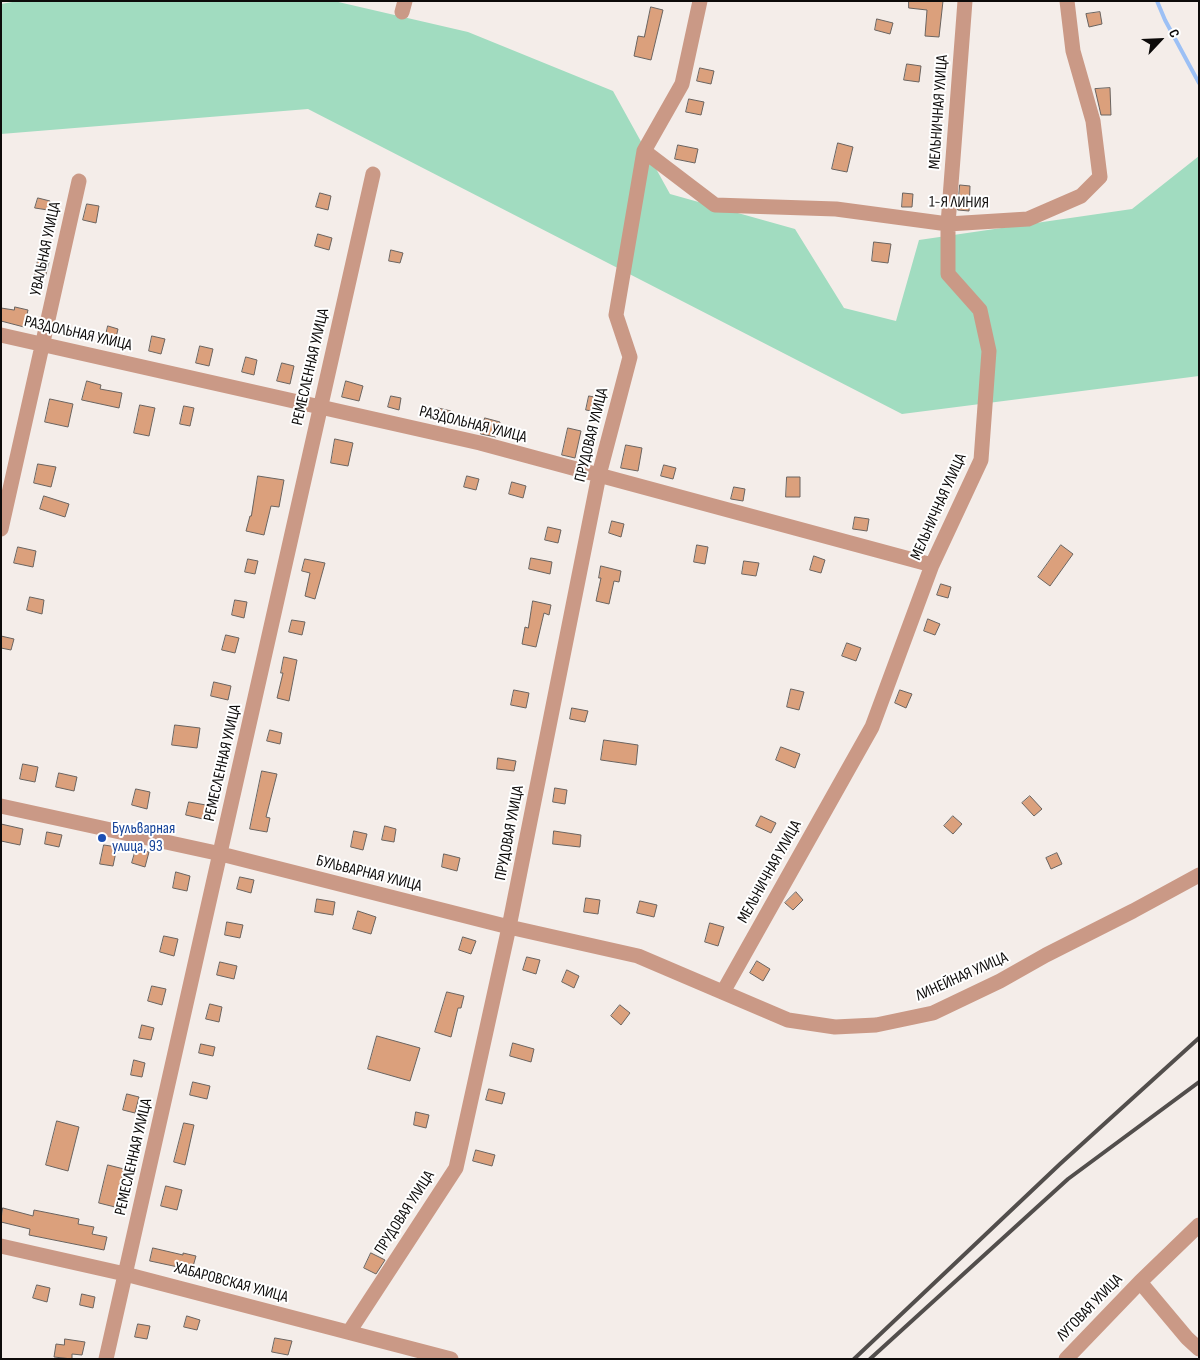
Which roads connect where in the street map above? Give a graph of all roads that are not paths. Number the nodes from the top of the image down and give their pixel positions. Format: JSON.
{"nodes":[{"id":1,"x":700,"y":1,"type":"edge"},
{"id":2,"x":965,"y":1,"type":"edge"},
{"id":3,"x":1068,"y":1,"type":"edge"},
{"id":4,"x":644,"y":151,"type":"junction"},
{"id":5,"x":373,"y":174,"type":"dead end"},
{"id":6,"x":79,"y":181,"type":"dead end"},
{"id":7,"x":948,"y":224,"type":"junction"},
{"id":8,"x":1,"y":335,"type":"edge"},
{"id":9,"x":43,"y":344,"type":"junction"},
{"id":10,"x":320,"y":407,"type":"junction"},
{"id":11,"x":599,"y":475,"type":"junction"},
{"id":12,"x":1,"y":528,"type":"edge"},
{"id":13,"x":932,"y":565,"type":"junction"},
{"id":14,"x":1,"y":806,"type":"edge"},
{"id":15,"x":221,"y":854,"type":"junction"},
{"id":16,"x":1199,"y":875,"type":"edge"},
{"id":17,"x":509,"y":927,"type":"junction"},
{"id":18,"x":723,"y":992,"type":"junction"},
{"id":19,"x":1199,"y":1225,"type":"edge"},
{"id":20,"x":1,"y":1246,"type":"edge"},
{"id":21,"x":125,"y":1274,"type":"junction"},
{"id":22,"x":1140,"y":1282,"type":"junction"},
{"id":23,"x":349,"y":1332,"type":"junction"},
{"id":24,"x":1199,"y":1349,"type":"edge"},
{"id":25,"x":106,"y":1359,"type":"edge"},
{"id":26,"x":452,"y":1359,"type":"edge"},
{"id":27,"x":1066,"y":1359,"type":"edge"}],
"edges":[{"from":1,"to":4,"type":"street"},
{"from":2,"to":7,"type":"street","name":"МЕЛЬНИЧНАЯ УЛИЦА"},
{"from":3,"to":7,"type":"street","name":"1-Я ЛИНИЯ"},
{"from":4,"to":7,"type":"street","name":"1-Я ЛИНИЯ"},
{"from":4,"to":11,"type":"street","name":"ПРУДОВАЯ УЛИЦА"},
{"from":5,"to":10,"type":"street","name":"РЕМЕСЛЕННАЯ УЛИЦА"},
{"from":6,"to":9,"type":"street","name":"УВАЛЬНАЯ УЛИЦА"},
{"from":7,"to":13,"type":"street","name":"МЕЛЬНИЧНАЯ УЛИЦА"},
{"from":8,"to":9,"type":"street","name":"РАЗДОЛЬНАЯ УЛИЦА"},
{"from":9,"to":10,"type":"street","name":"РАЗДОЛЬНАЯ УЛИЦА"},
{"from":9,"to":12,"type":"street","name":"УВАЛЬНАЯ УЛИЦА"},
{"from":10,"to":11,"type":"street","name":"РАЗДОЛЬНАЯ УЛИЦА"},
{"from":10,"to":15,"type":"street","name":"РЕМЕСЛЕННАЯ УЛИЦА"},
{"from":11,"to":13,"type":"street","name":"РАЗДОЛЬНАЯ УЛИЦА"},
{"from":11,"to":17,"type":"street","name":"ПРУДОВАЯ УЛИЦА"},
{"from":13,"to":18,"type":"street","name":"МЕЛЬНИЧНАЯ УЛИЦА"},
{"from":14,"to":15,"type":"street","name":"БУЛЬВАРНАЯ УЛИЦА"},
{"from":15,"to":17,"type":"street","name":"БУЛЬВАРНАЯ УЛИЦА"},
{"from":15,"to":21,"type":"street","name":"РЕМЕСЛЕННАЯ УЛИЦА"},
{"from":16,"to":18,"type":"street","name":"ЛИНЕЙНАЯ УЛИЦА"},
{"from":17,"to":18,"type":"street","name":"БУЛЬВАРНАЯ УЛИЦА"},
{"from":17,"to":23,"type":"street","name":"ПРУДОВАЯ УЛИЦА"},
{"from":19,"to":22,"type":"street"},
{"from":20,"to":21,"type":"street","name":"ХАБАРОВСКАЯ УЛИЦА"},
{"from":21,"to":23,"type":"street","name":"ХАБАРОВСКАЯ УЛИЦА"},
{"from":21,"to":25,"type":"street","name":"РЕМЕСЛЕННАЯ УЛИЦА"},
{"from":22,"to":24,"type":"street"},
{"from":22,"to":27,"type":"street","name":"ЛУГОВАЯ УЛИЦА"},
{"from":23,"to":26,"type":"street","name":"ХАБАРОВСКАЯ УЛИЦА"}]}
